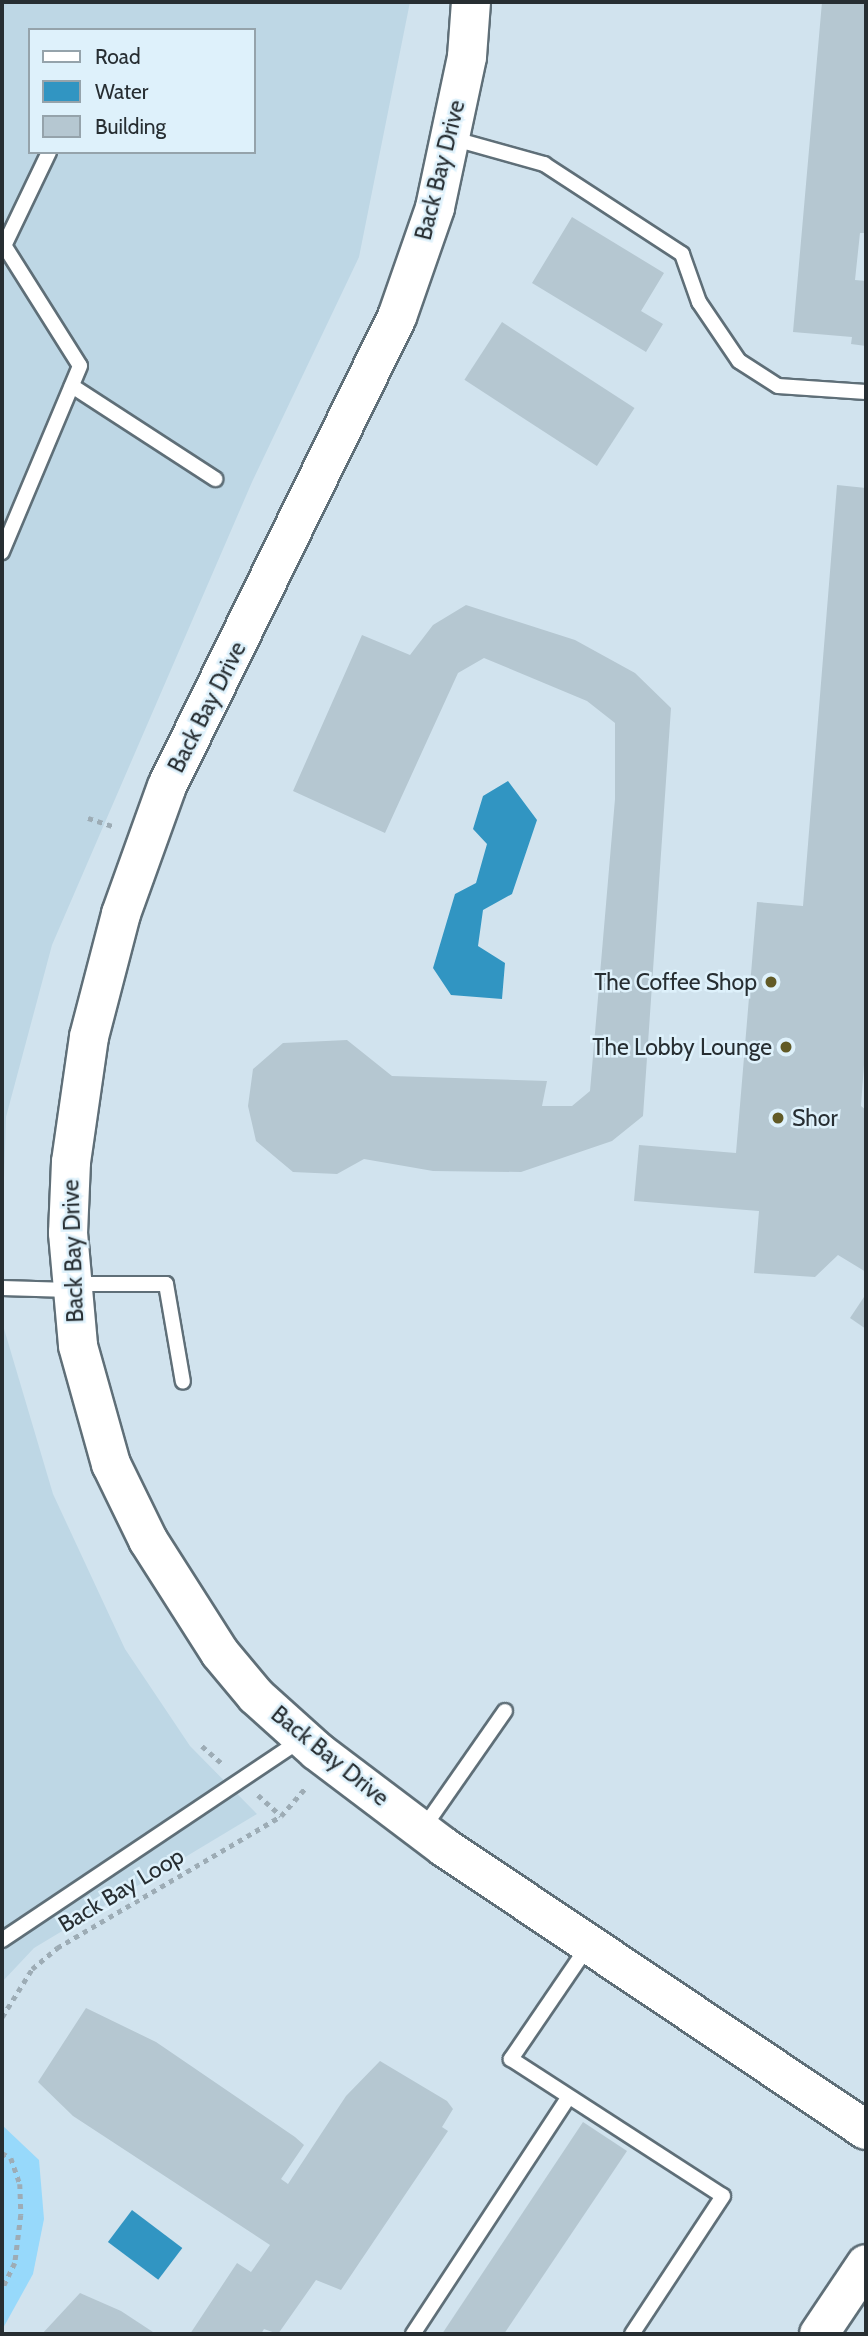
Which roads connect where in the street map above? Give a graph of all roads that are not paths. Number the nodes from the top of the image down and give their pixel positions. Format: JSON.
{"nodes":[{"id":1,"x":471,"y":2,"type":"edge"},
{"id":2,"x":450,"y":137,"type":"junction"},
{"id":3,"x":48,"y":154,"type":"edge"},
{"id":4,"x":3,"y":244,"type":"edge"},
{"id":5,"x":72,"y":386,"type":"junction"},
{"id":6,"x":866,"y":392,"type":"edge"},
{"id":7,"x":215,"y":479,"type":"dead end"},
{"id":8,"x":2,"y":552,"type":"edge"},
{"id":9,"x":71,"y":1287,"type":"junction"},
{"id":10,"x":2,"y":1288,"type":"edge"},
{"id":11,"x":183,"y":1382,"type":"dead end"},
{"id":12,"x":505,"y":1711,"type":"dead end"},
{"id":13,"x":303,"y":1738,"type":"junction"},
{"id":14,"x":422,"y":1830,"type":"junction"},
{"id":15,"x":2,"y":1940,"type":"edge"},
{"id":16,"x":589,"y":1945,"type":"junction"},
{"id":17,"x":568,"y":2098,"type":"junction"},
{"id":18,"x":866,"y":2130,"type":"edge"},
{"id":19,"x":866,"y":2264,"type":"edge"},
{"id":20,"x":413,"y":2334,"type":"edge"},
{"id":21,"x":632,"y":2334,"type":"edge"},
{"id":22,"x":819,"y":2334,"type":"edge"}],
"edges":[{"from":1,"to":2,"type":"street","name":"Back Bay Drive"},
{"from":2,"to":6,"type":"lane"},
{"from":2,"to":9,"type":"street","name":"Back Bay Drive"},
{"from":3,"to":4,"type":"lane"},
{"from":4,"to":5,"type":"lane"},
{"from":5,"to":7,"type":"lane"},
{"from":5,"to":8,"type":"lane"},
{"from":9,"to":10,"type":"lane"},
{"from":9,"to":11,"type":"lane"},
{"from":9,"to":13,"type":"street","name":"Back Bay Drive"},
{"from":12,"to":14,"type":"lane"},
{"from":13,"to":14,"type":"street","name":"Back Bay Drive"},
{"from":13,"to":15,"type":"lane"},
{"from":14,"to":16,"type":"street","name":"Back Bay Drive"},
{"from":16,"to":17,"type":"lane"},
{"from":16,"to":18,"type":"street","name":"Back Bay Drive"},
{"from":17,"to":20,"type":"lane"},
{"from":17,"to":21,"type":"lane"},
{"from":19,"to":22,"type":"street"}]}
